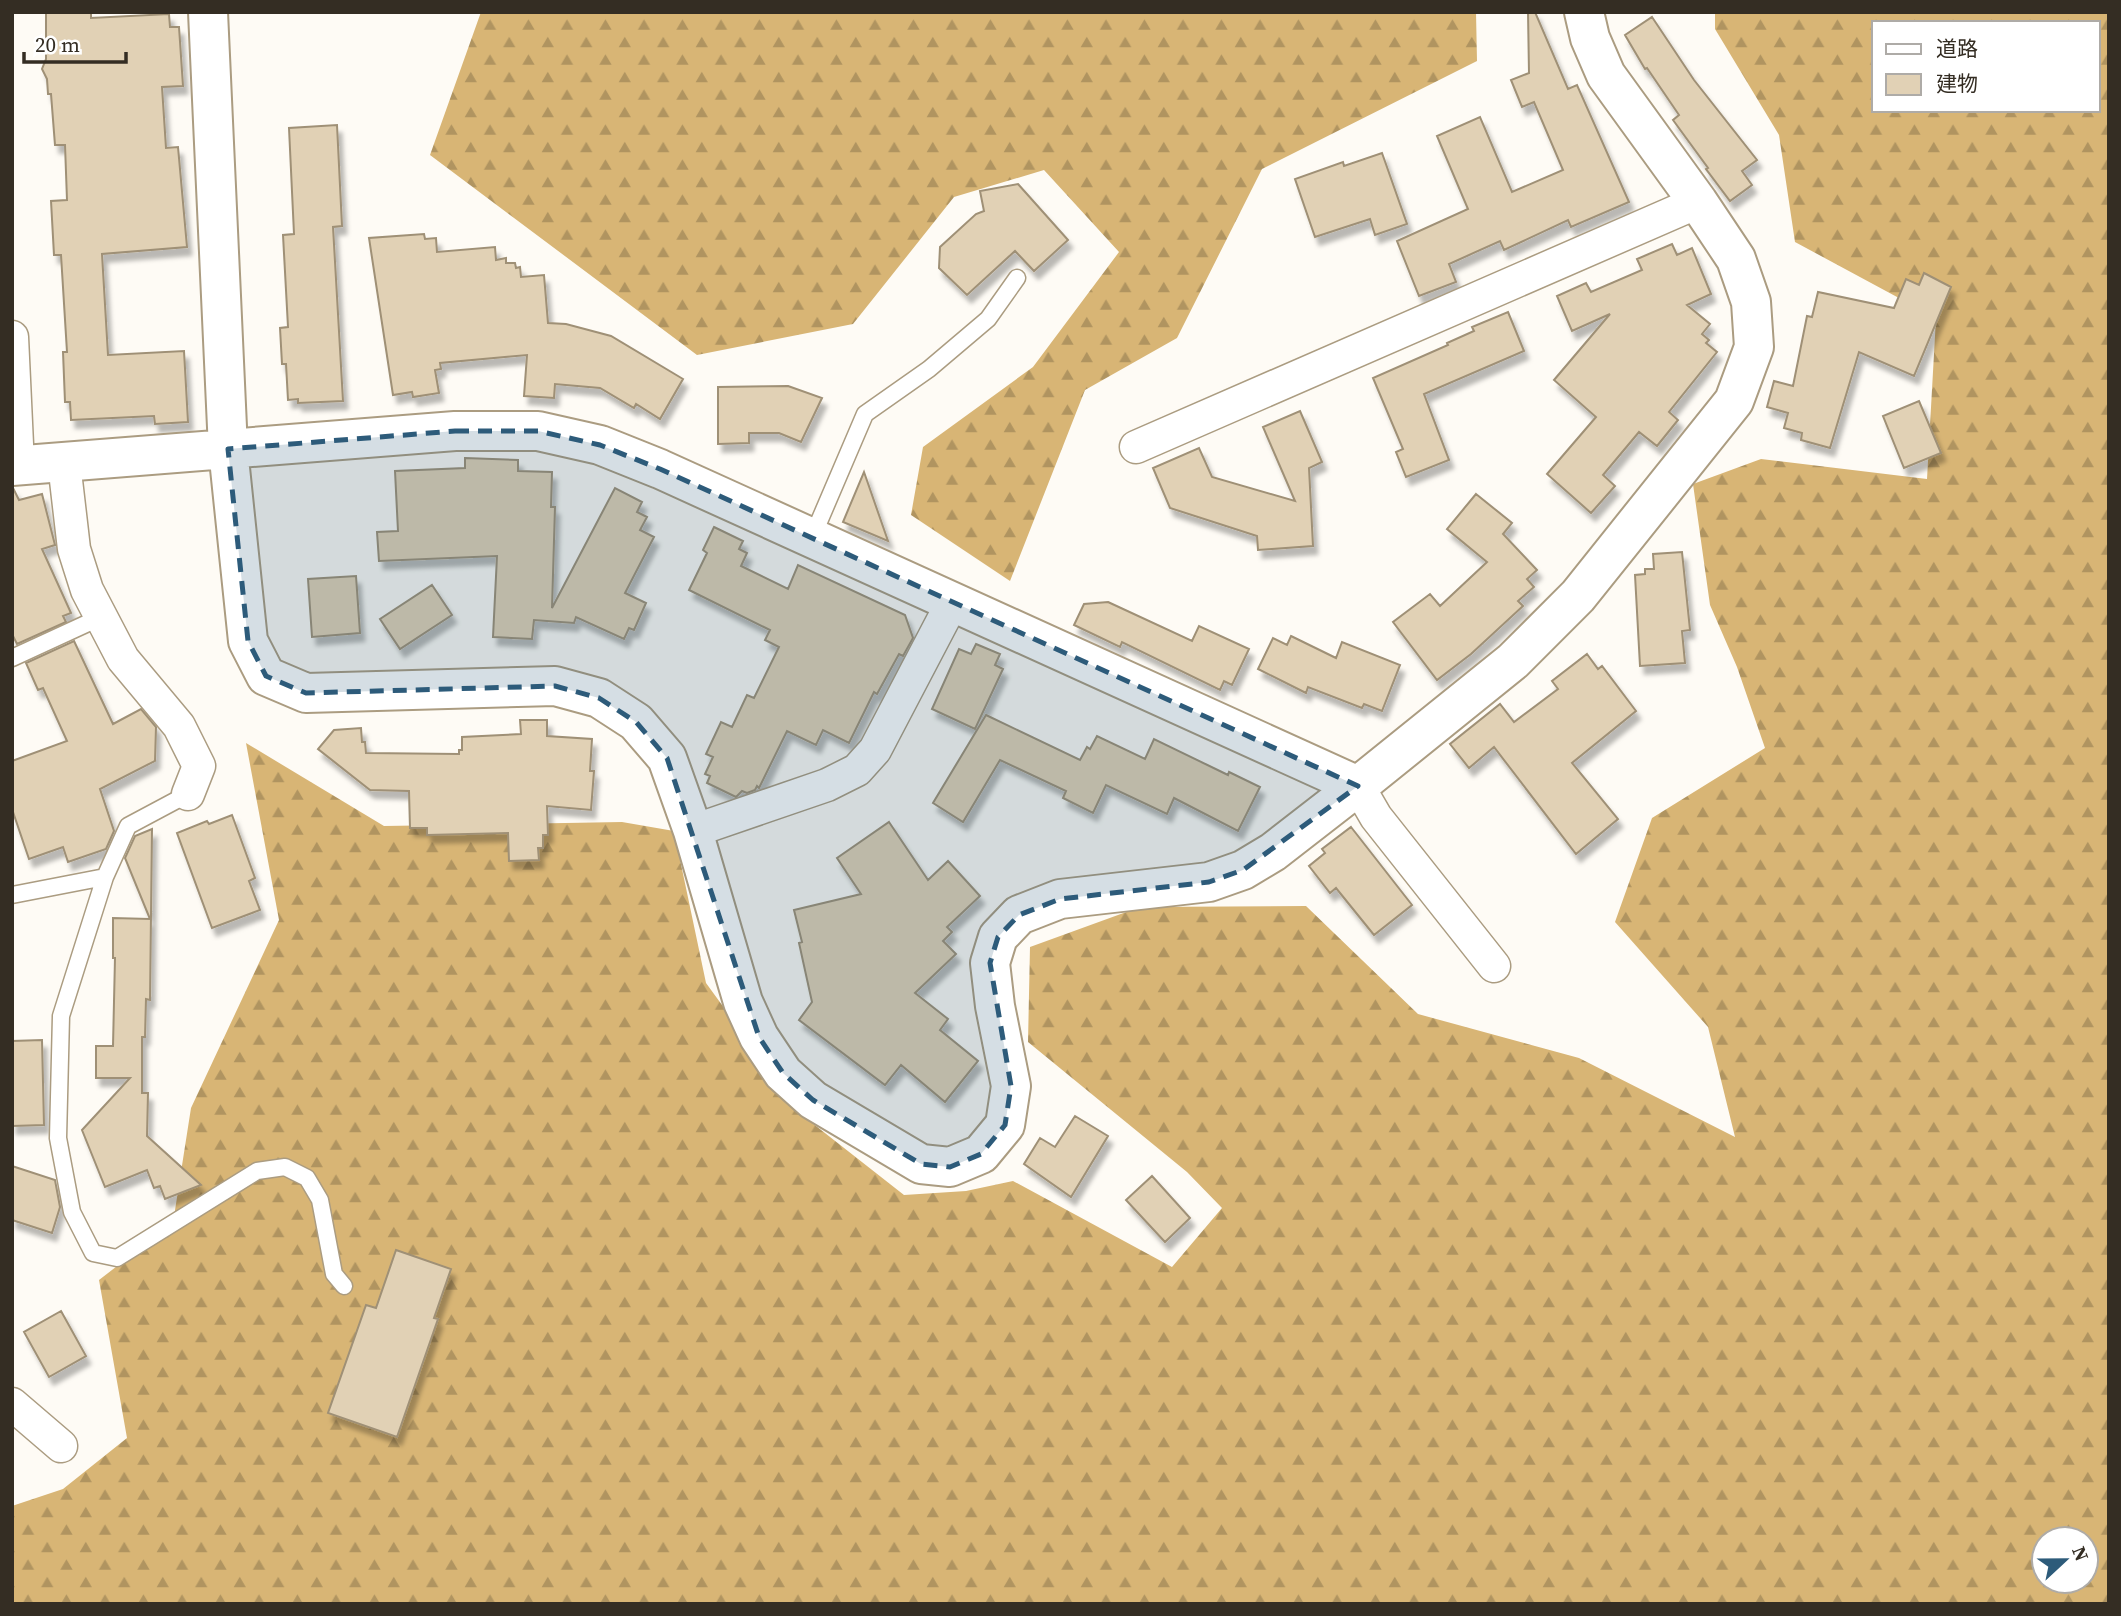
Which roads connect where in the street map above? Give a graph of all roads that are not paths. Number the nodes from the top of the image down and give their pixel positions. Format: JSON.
{"nodes":[{"id":1,"x":208,"y":12,"type":"edge"},
{"id":2,"x":1584,"y":12,"type":"edge"},
{"id":3,"x":1698,"y":202,"type":"junction"},
{"id":4,"x":1017,"y":278,"type":"dead end"},
{"id":5,"x":12,"y":337,"type":"edge"},
{"id":6,"x":1136,"y":447,"type":"dead end"},
{"id":7,"x":228,"y":449,"type":"junction"},
{"id":8,"x":64,"y":463,"type":"junction"},
{"id":9,"x":15,"y":466,"type":"edge"},
{"id":10,"x":812,"y":539,"type":"junction"},
{"id":11,"x":952,"y":603,"type":"junction"},
{"id":12,"x":101,"y":617,"type":"junction"},
{"id":13,"x":12,"y":658,"type":"edge"},
{"id":14,"x":1358,"y":786,"type":"junction"},
{"id":15,"x":188,"y":794,"type":"joint"},
{"id":16,"x":694,"y":831,"type":"junction"},
{"id":17,"x":105,"y":877,"type":"junction"},
{"id":18,"x":12,"y":895,"type":"edge"},
{"id":19,"x":1494,"y":966,"type":"dead end"},
{"id":20,"x":344,"y":1286,"type":"dead end"},
{"id":21,"x":12,"y":1404,"type":"edge"},
{"id":22,"x":61,"y":1446,"type":"dead end"}],
"edges":[{"from":1,"to":7,"type":"street"},
{"from":2,"to":3,"type":"street"},
{"from":3,"to":6,"type":"street"},
{"from":3,"to":14,"type":"street"},
{"from":4,"to":10,"type":"lane"},
{"from":5,"to":9,"type":"street"},
{"from":7,"to":8,"type":"street"},
{"from":7,"to":10,"type":"street"},
{"from":7,"to":16,"type":"street"},
{"from":8,"to":9,"type":"street"},
{"from":8,"to":12,"type":"street"},
{"from":10,"to":11,"type":"street"},
{"from":11,"to":14,"type":"street"},
{"from":11,"to":16,"type":"street"},
{"from":12,"to":13,"type":"lane"},
{"from":12,"to":15,"type":"street"},
{"from":14,"to":16,"type":"street"},
{"from":14,"to":19,"type":"street"},
{"from":15,"to":17,"type":"lane"},
{"from":17,"to":18,"type":"lane"},
{"from":17,"to":20,"type":"lane"},
{"from":21,"to":22,"type":"street"}]}
